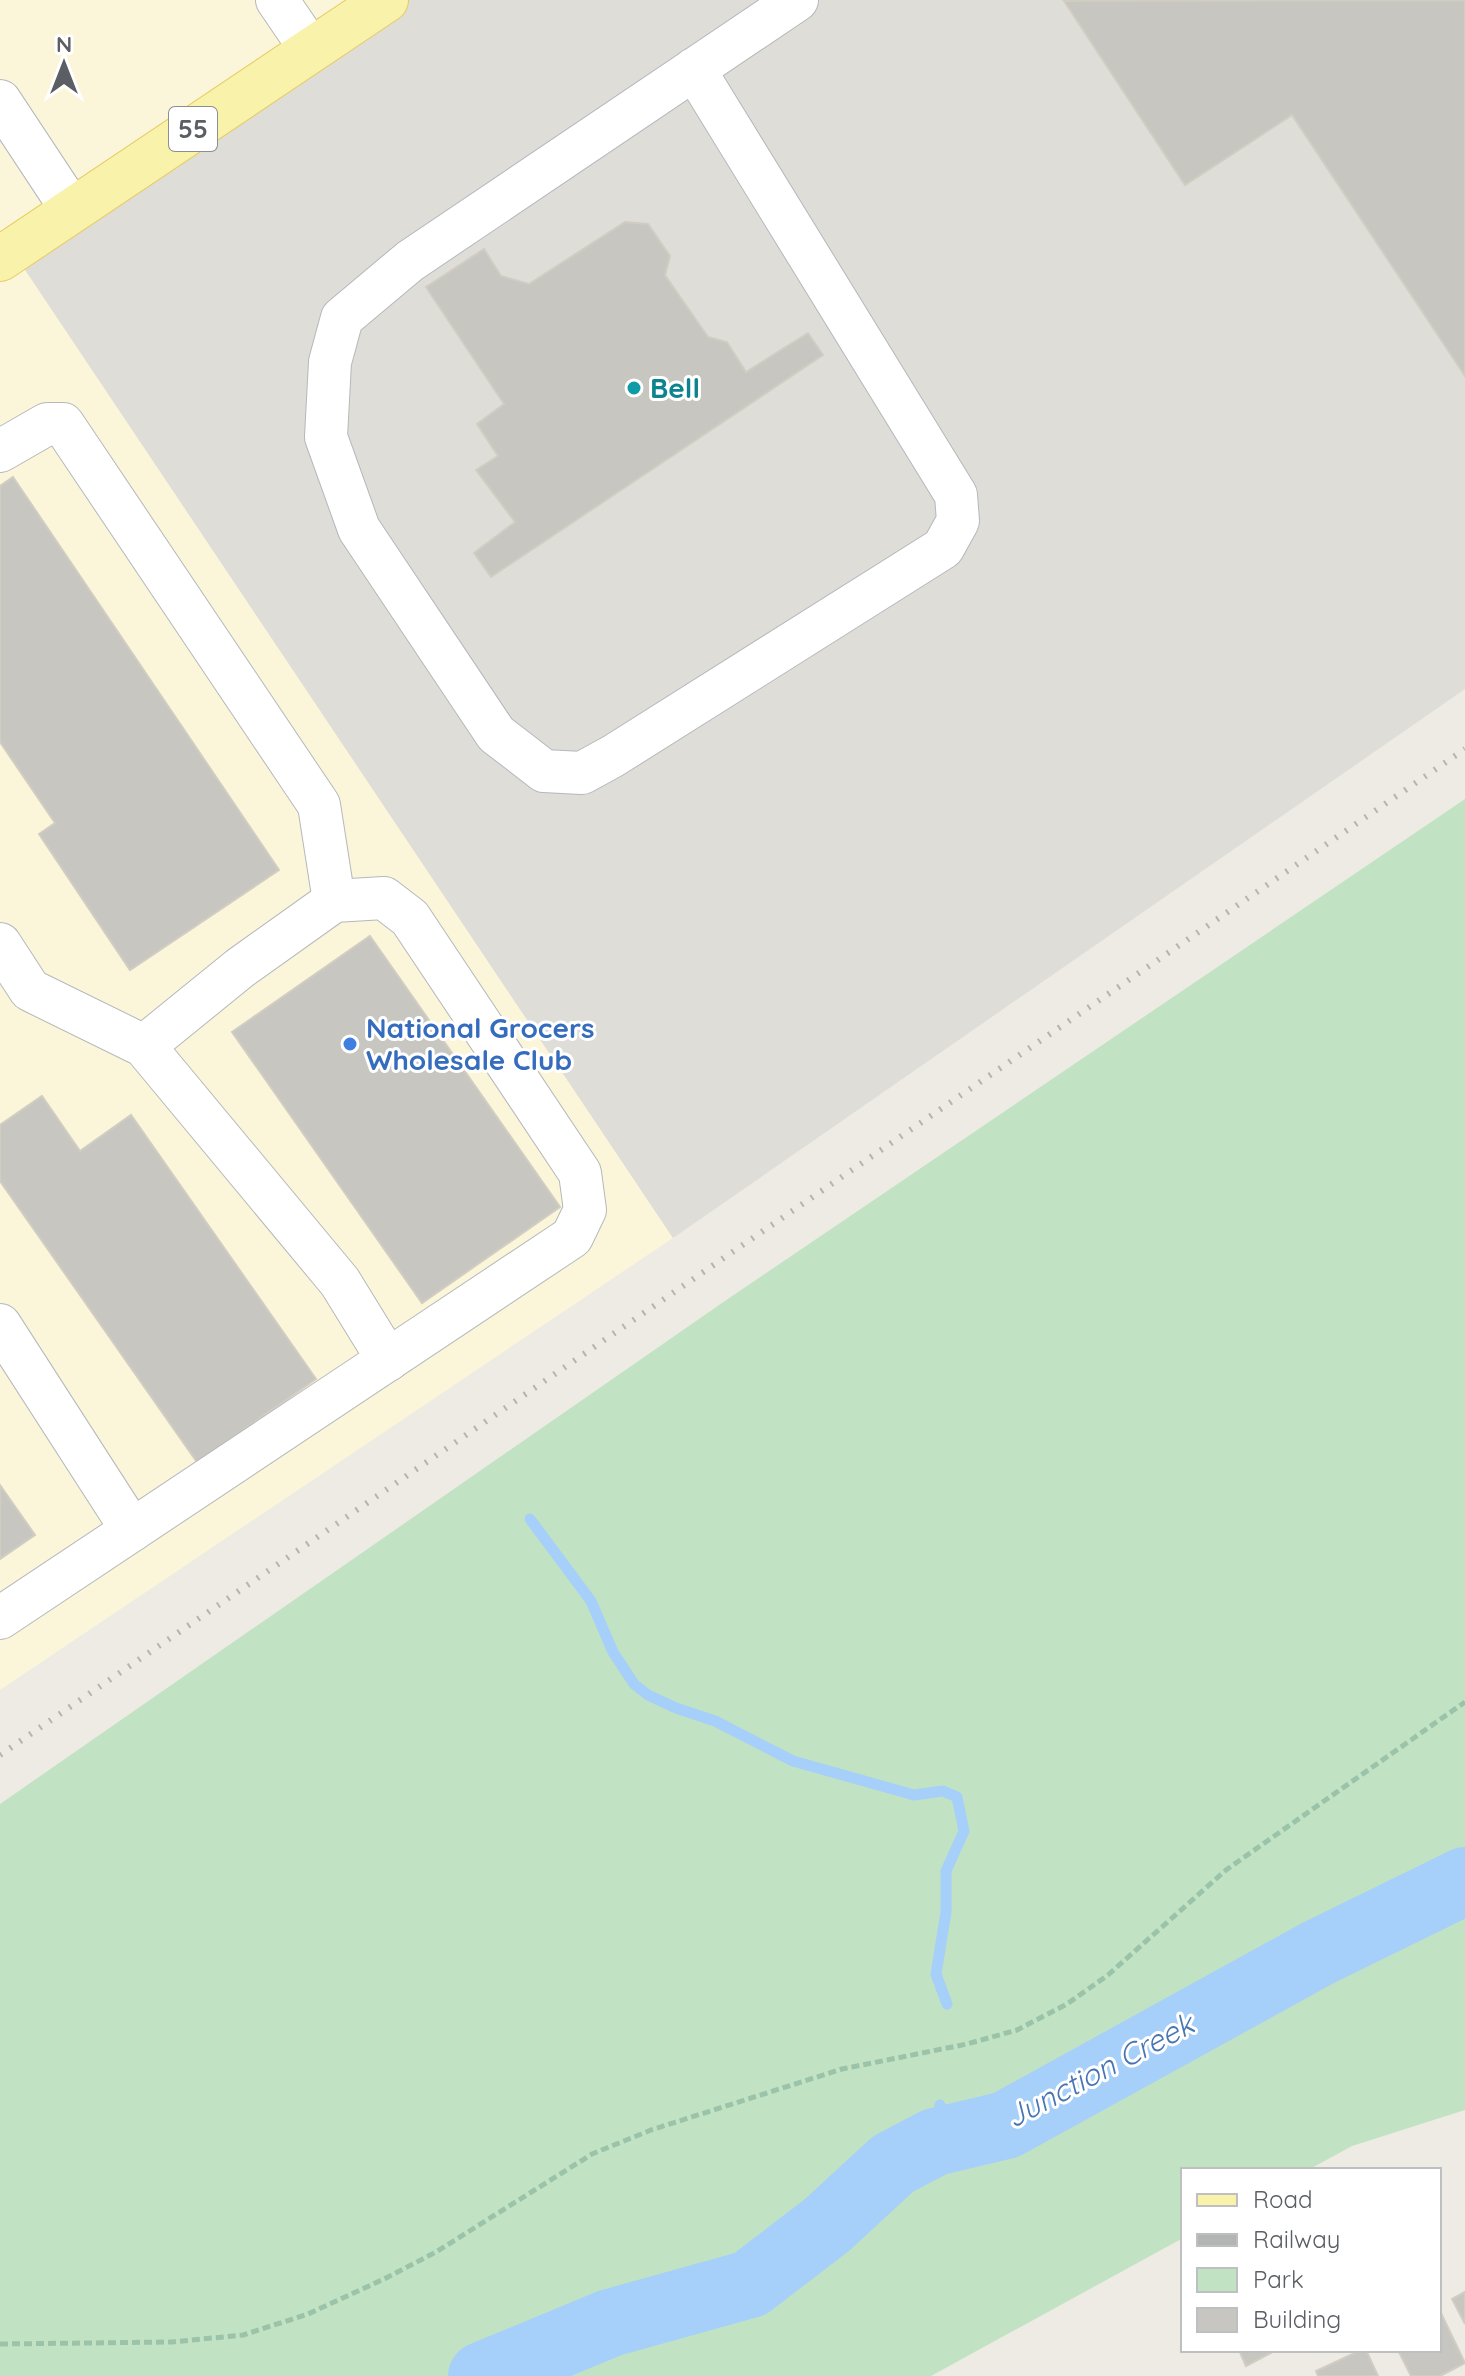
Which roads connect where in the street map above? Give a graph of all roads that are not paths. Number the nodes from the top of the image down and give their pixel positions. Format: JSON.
{"nodes":[{"id":1,"x":277,"y":0,"type":"edge"},
{"id":2,"x":386,"y":0,"type":"edge"},
{"id":3,"x":797,"y":0,"type":"edge"},
{"id":4,"x":311,"y":50,"type":"junction"},
{"id":5,"x":694,"y":69,"type":"junction"},
{"id":6,"x":1,"y":105,"type":"edge"},
{"id":7,"x":72,"y":210,"type":"junction"},
{"id":8,"x":0,"y":259,"type":"edge"},
{"id":9,"x":0,"y":451,"type":"edge"},
{"id":10,"x":334,"y":901,"type":"junction"},
{"id":11,"x":0,"y":944,"type":"edge"},
{"id":12,"x":15,"y":1001,"type":"edge"},
{"id":13,"x":144,"y":1046,"type":"junction"},
{"id":14,"x":0,"y":1325,"type":"edge"},
{"id":15,"x":388,"y":1360,"type":"junction"},
{"id":16,"x":132,"y":1530,"type":"junction"},
{"id":17,"x":0,"y":1618,"type":"edge"}],
"edges":[{"from":1,"to":4,"type":"street"},
{"from":2,"to":4,"type":"main road","number":"55"},
{"from":3,"to":5,"type":"street"},
{"from":4,"to":7,"type":"main road","number":"55"},
{"from":5,"to":5,"type":"street"},
{"from":6,"to":7,"type":"street"},
{"from":7,"to":8,"type":"main road","number":"55"},
{"from":9,"to":10,"type":"street"},
{"from":10,"to":13,"type":"street"},
{"from":10,"to":15,"type":"street"},
{"from":11,"to":12,"type":"street"},
{"from":12,"to":13,"type":"street"},
{"from":13,"to":15,"type":"street"},
{"from":14,"to":16,"type":"street"},
{"from":15,"to":16,"type":"street"},
{"from":16,"to":17,"type":"street"}]}
